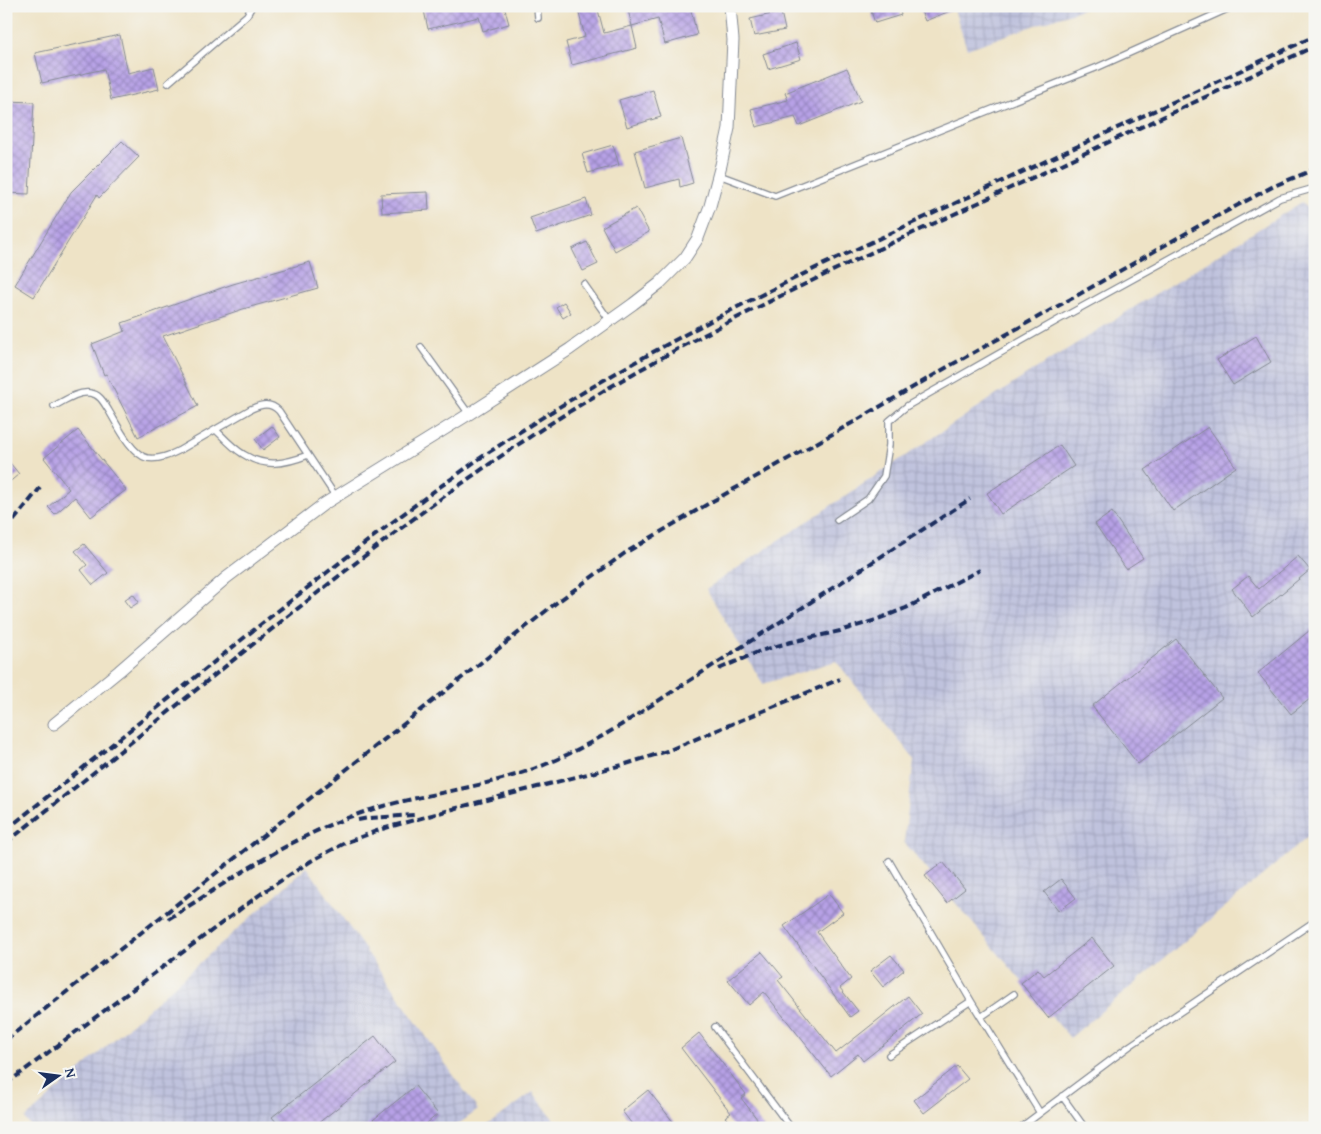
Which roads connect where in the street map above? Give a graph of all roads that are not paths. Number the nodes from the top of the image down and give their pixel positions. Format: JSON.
{"nodes":[{"id":1,"x":252,"y":6,"type":"edge"},
{"id":2,"x":537,"y":6,"type":"edge"},
{"id":3,"x":730,"y":6,"type":"edge"},
{"id":4,"x":1234,"y":6,"type":"edge"},
{"id":5,"x":538,"y":18,"type":"dead end"},
{"id":6,"x":168,"y":83,"type":"dead end"},
{"id":7,"x":719,"y":176,"type":"junction"},
{"id":8,"x":1315,"y":188,"type":"edge"},
{"id":9,"x":584,"y":284,"type":"dead end"},
{"id":10,"x":610,"y":322,"type":"junction"},
{"id":11,"x":421,"y":348,"type":"dead end"},
{"id":12,"x":54,"y":406,"type":"dead end"},
{"id":13,"x":469,"y":414,"type":"junction"},
{"id":14,"x":216,"y":430,"type":"junction"},
{"id":15,"x":308,"y":454,"type":"junction"},
{"id":16,"x":336,"y":497,"type":"junction"},
{"id":17,"x":836,"y":520,"type":"dead end"},
{"id":18,"x":54,"y":724,"type":"dead end"},
{"id":19,"x":889,"y":861,"type":"dead end"},
{"id":20,"x":1315,"y":921,"type":"edge"},
{"id":21,"x":1014,"y":994,"type":"dead end"},
{"id":22,"x":971,"y":1001,"type":"junction"},
{"id":23,"x":981,"y":1017,"type":"junction"},
{"id":24,"x":715,"y":1027,"type":"dead end"},
{"id":25,"x":889,"y":1055,"type":"dead end"},
{"id":26,"x":1062,"y":1096,"type":"junction"},
{"id":27,"x":1040,"y":1112,"type":"junction"},
{"id":28,"x":791,"y":1128,"type":"edge"},
{"id":29,"x":1020,"y":1128,"type":"edge"},
{"id":30,"x":1086,"y":1128,"type":"edge"}],
"edges":[{"from":1,"to":6,"type":"lane"},
{"from":2,"to":5,"type":"lane"},
{"from":3,"to":7,"type":"street"},
{"from":4,"to":7,"type":"lane"},
{"from":7,"to":10,"type":"street"},
{"from":8,"to":17,"type":"lane"},
{"from":9,"to":10,"type":"lane"},
{"from":10,"to":13,"type":"street"},
{"from":11,"to":13,"type":"lane"},
{"from":12,"to":14,"type":"lane"},
{"from":13,"to":16,"type":"street"},
{"from":14,"to":15,"type":"lane"},
{"from":14,"to":15,"type":"lane"},
{"from":15,"to":16,"type":"lane"},
{"from":16,"to":18,"type":"street"},
{"from":19,"to":22,"type":"lane"},
{"from":20,"to":26,"type":"lane"},
{"from":21,"to":23,"type":"lane"},
{"from":22,"to":23,"type":"lane"},
{"from":22,"to":25,"type":"lane"},
{"from":23,"to":27,"type":"lane"},
{"from":24,"to":28,"type":"lane"},
{"from":26,"to":27,"type":"lane"},
{"from":26,"to":30,"type":"lane"},
{"from":27,"to":29,"type":"lane"}]}
